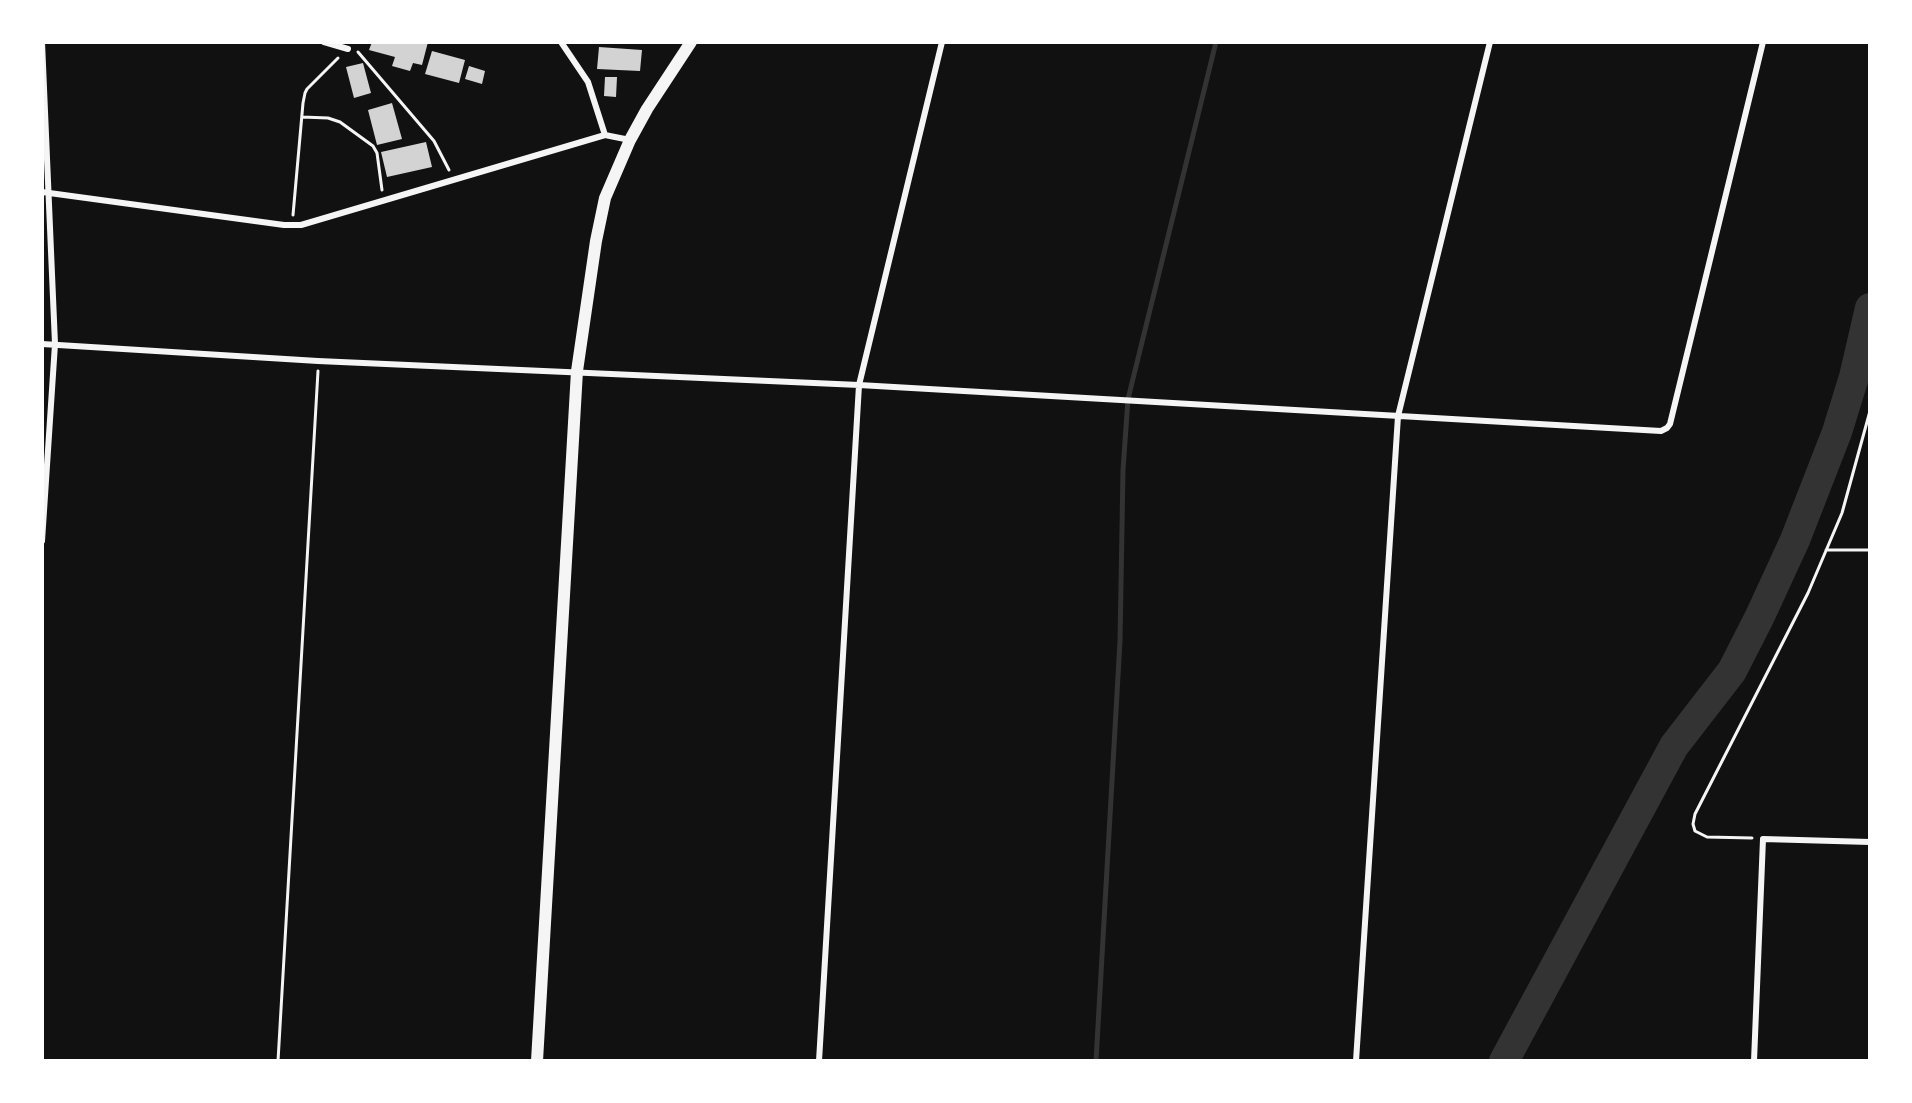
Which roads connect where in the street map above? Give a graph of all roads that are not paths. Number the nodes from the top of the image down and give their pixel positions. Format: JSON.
{"nodes":[{"id":1,"x":42,"y":42,"type":"edge"},
{"id":2,"x":324,"y":42,"type":"edge"},
{"id":3,"x":561,"y":42,"type":"edge"},
{"id":4,"x":691,"y":42,"type":"edge"},
{"id":5,"x":942,"y":42,"type":"edge"},
{"id":6,"x":1490,"y":42,"type":"edge"},
{"id":7,"x":1763,"y":42,"type":"edge"},
{"id":8,"x":348,"y":50,"type":"road end"},
{"id":9,"x":605,"y":135,"type":"junction"},
{"id":10,"x":630,"y":140,"type":"junction"},
{"id":11,"x":45,"y":192,"type":"edge"},
{"id":12,"x":42,"y":344,"type":"edge"},
{"id":13,"x":55,"y":344,"type":"junction"},
{"id":14,"x":577,"y":371,"type":"junction"},
{"id":15,"x":859,"y":384,"type":"junction"},
{"id":16,"x":1398,"y":416,"type":"junction"},
{"id":17,"x":42,"y":542,"type":"edge"},
{"id":18,"x":1870,"y":842,"type":"edge"},
{"id":19,"x":537,"y":1061,"type":"edge"},
{"id":20,"x":819,"y":1061,"type":"edge"},
{"id":21,"x":1356,"y":1061,"type":"edge"},
{"id":22,"x":1754,"y":1061,"type":"edge"}],
"edges":[{"from":1,"to":11,"type":"street"},
{"from":2,"to":8,"type":"street"},
{"from":3,"to":9,"type":"street"},
{"from":4,"to":10,"type":"main road"},
{"from":5,"to":15,"type":"street"},
{"from":6,"to":16,"type":"street"},
{"from":7,"to":16,"type":"street"},
{"from":9,"to":10,"type":"street"},
{"from":9,"to":11,"type":"street"},
{"from":10,"to":14,"type":"main road"},
{"from":11,"to":13,"type":"street"},
{"from":12,"to":13,"type":"street"},
{"from":13,"to":14,"type":"street"},
{"from":13,"to":17,"type":"street"},
{"from":14,"to":15,"type":"street"},
{"from":14,"to":19,"type":"main road"},
{"from":15,"to":16,"type":"street"},
{"from":15,"to":20,"type":"street"},
{"from":16,"to":21,"type":"street"},
{"from":18,"to":22,"type":"street"}]}
